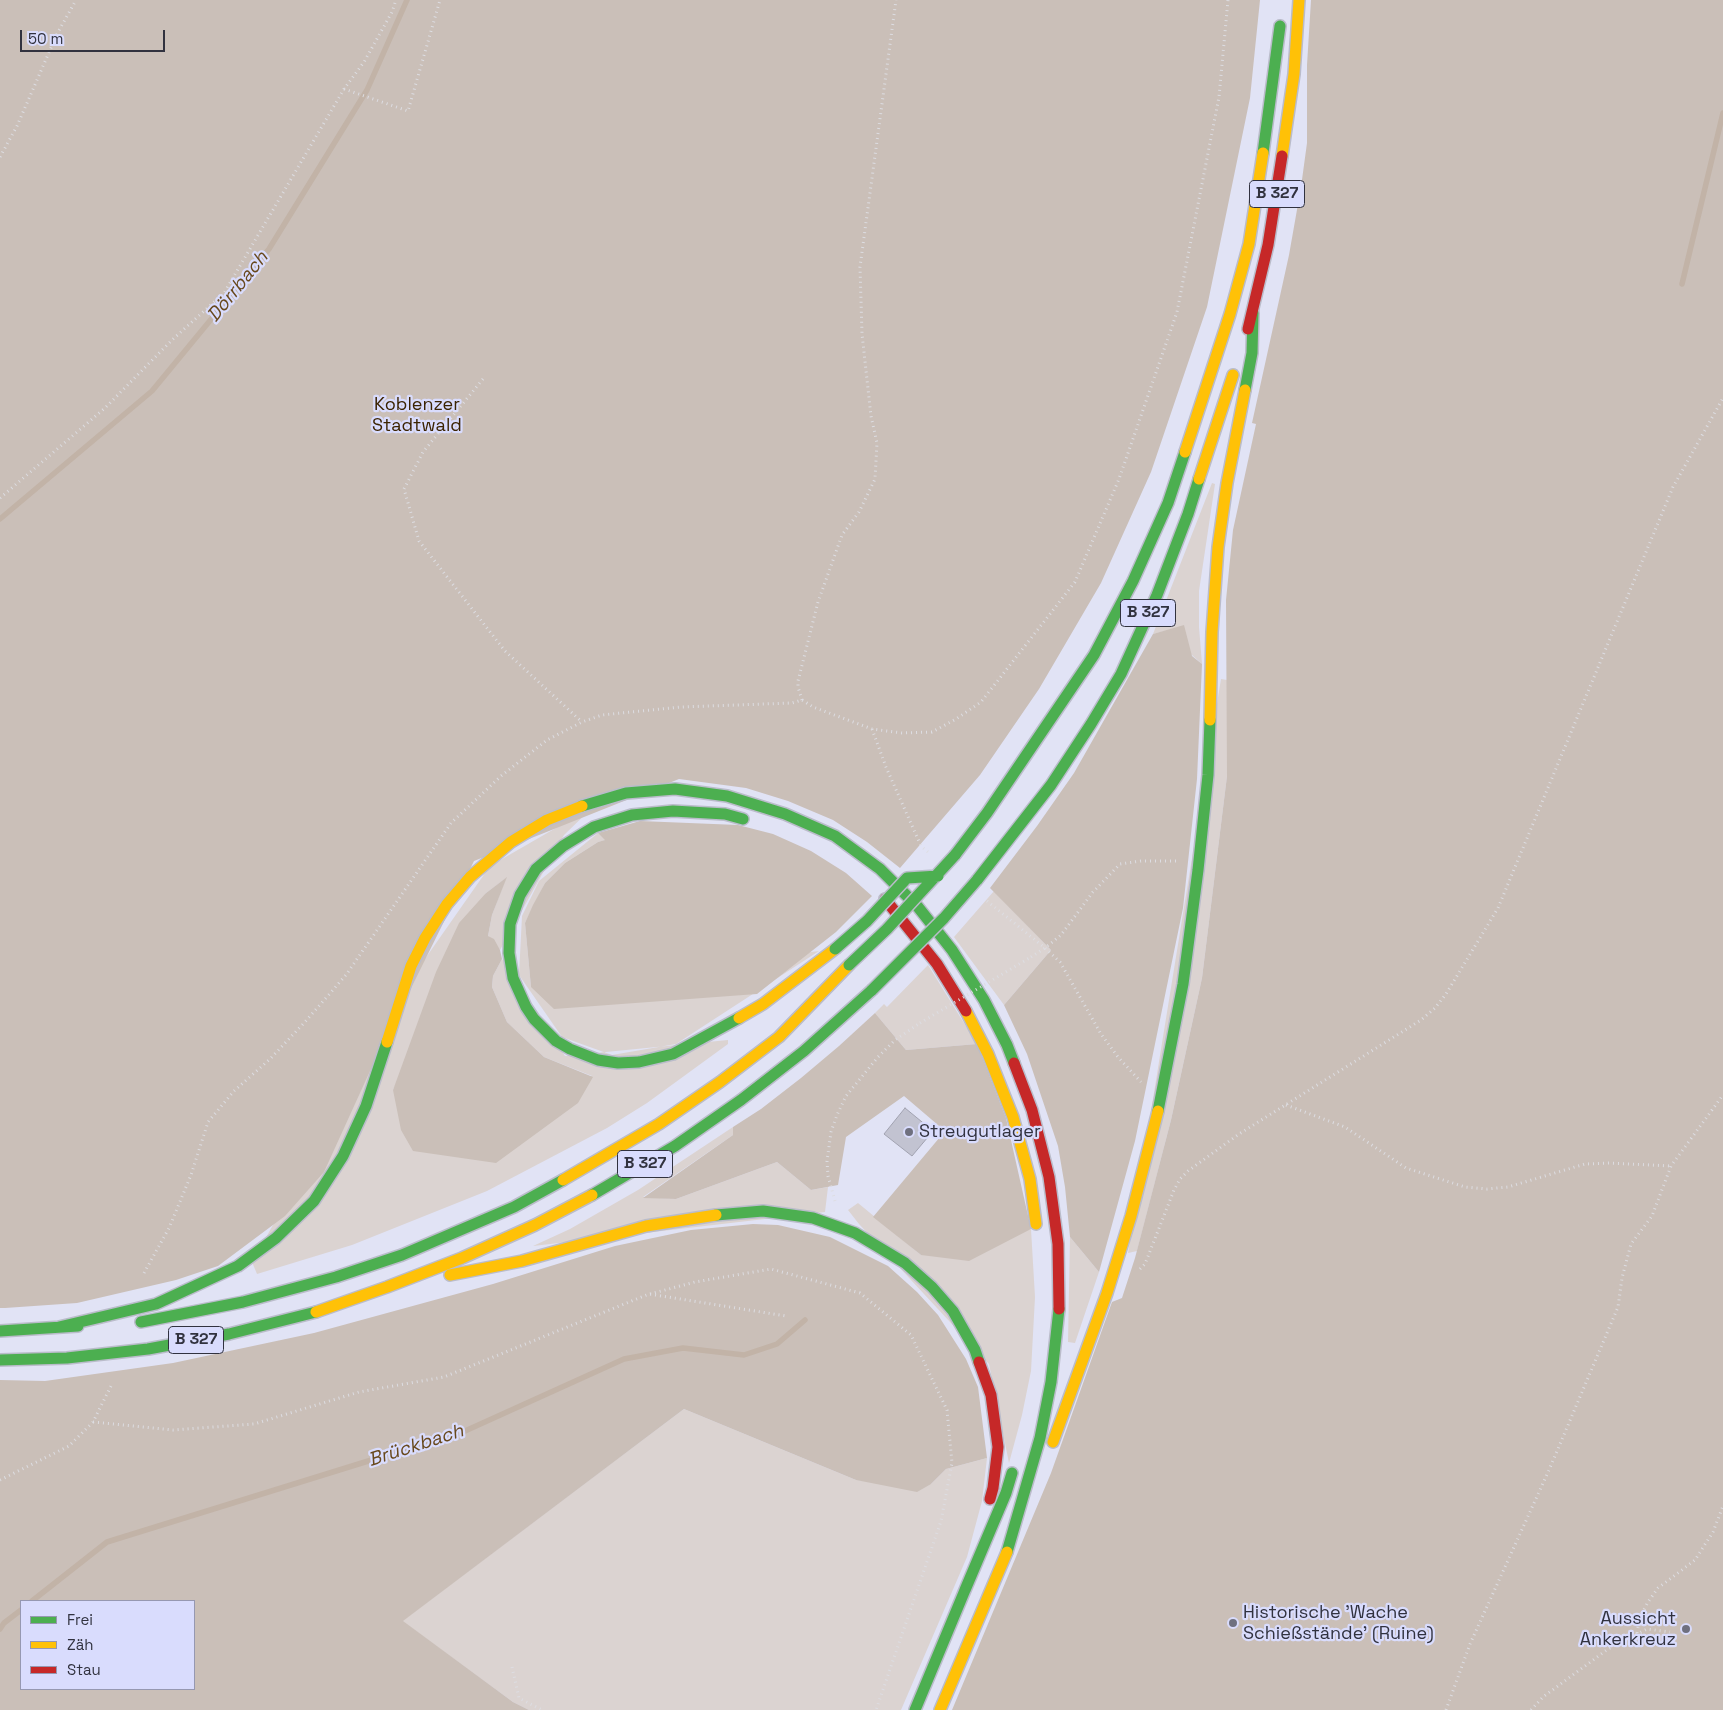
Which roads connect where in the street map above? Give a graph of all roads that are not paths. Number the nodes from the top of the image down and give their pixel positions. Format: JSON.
{"nodes":[{"id":1,"x":1299,"y":0,"type":"edge"},
{"id":2,"x":1281,"y":19,"type":"dead end"},
{"id":3,"x":1253,"y":313,"type":"junction"},
{"id":4,"x":1241,"y":350,"type":"dead end"},
{"id":5,"x":1236,"y":368,"type":"dead end"},
{"id":6,"x":752,"y":821,"type":"dead end"},
{"id":7,"x":938,"y":876,"type":"junction"},
{"id":8,"x":876,"y":889,"type":"dead end"},
{"id":9,"x":1038,"y":1235,"type":"dead end"},
{"id":10,"x":387,"y":1287,"type":"junction"},
{"id":11,"x":59,"y":1328,"type":"junction"},
{"id":12,"x":0,"y":1331,"type":"edge"},
{"id":13,"x":0,"y":1360,"type":"edge"},
{"id":14,"x":1015,"y":1465,"type":"dead end"},
{"id":15,"x":1007,"y":1552,"type":"junction"},
{"id":16,"x":966,"y":1590,"type":"junction"},
{"id":17,"x":915,"y":1710,"type":"edge"},
{"id":18,"x":940,"y":1710,"type":"edge"}],
"edges":[{"from":1,"to":3,"type":"main road","number":"B 327"},
{"from":2,"to":7,"type":"main road","number":"B 327","bridge":true},
{"from":3,"to":4,"type":"main road","number":"B 327"},
{"from":3,"to":15,"type":"main road"},
{"from":5,"to":10,"type":"main road","number":"B 327","bridge":true},
{"from":6,"to":7,"type":"main road","bridge":true},
{"from":7,"to":11,"type":"main road","number":"B 327","bridge":true},
{"from":8,"to":9,"type":"main road"},
{"from":10,"to":13,"type":"main road","number":"B 327"},
{"from":10,"to":16,"type":"main road"},
{"from":11,"to":12,"type":"main road","number":"B 327"},
{"from":11,"to":15,"type":"main road"},
{"from":14,"to":16,"type":"main road"},
{"from":15,"to":18,"type":"main road"},
{"from":16,"to":17,"type":"main road"}]}
